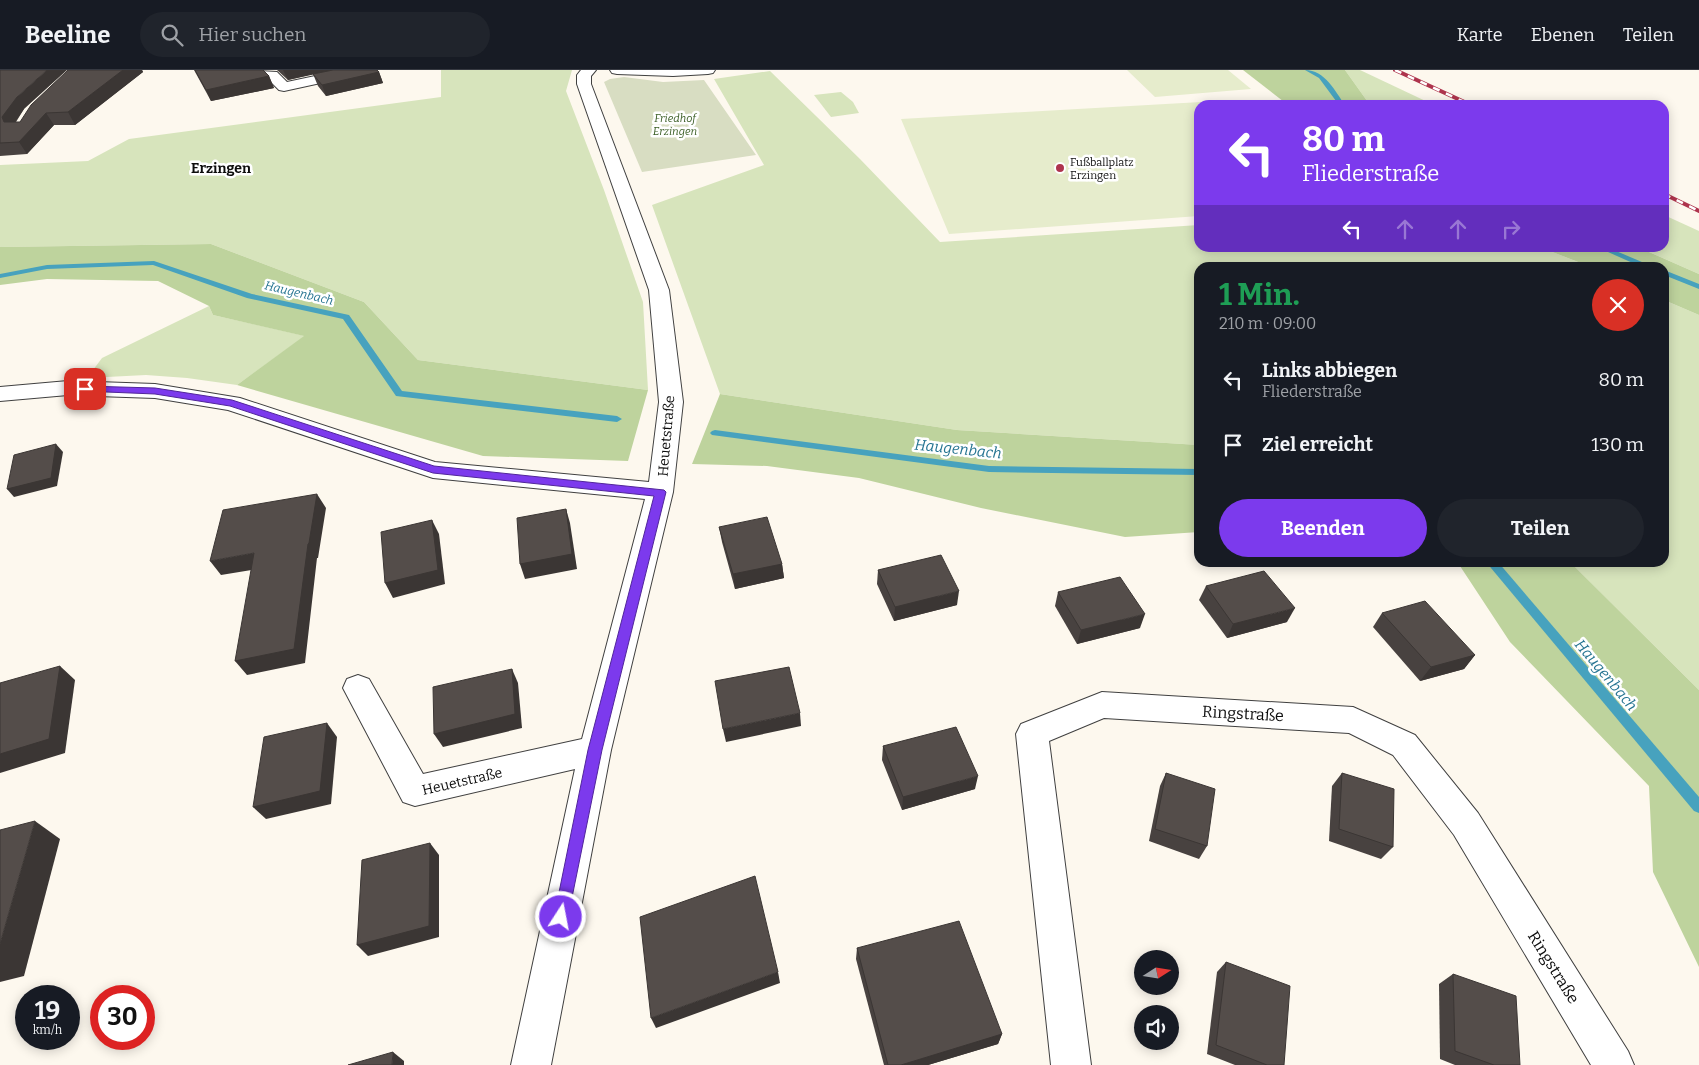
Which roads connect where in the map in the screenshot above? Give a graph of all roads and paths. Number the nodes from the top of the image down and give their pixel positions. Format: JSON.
{"nodes":[{"id":1,"x":247,"y":70,"type":"edge"},
{"id":2,"x":589,"y":70,"type":"edge"},
{"id":3,"x":617,"y":70,"type":"edge"},
{"id":4,"x":708,"y":70,"type":"edge"},
{"id":5,"x":334,"y":76,"type":"edge"},
{"id":6,"x":0,"y":394,"type":"edge"},
{"id":7,"x":660,"y":492,"type":"junction"},
{"id":8,"x":358,"y":688,"type":"dead end"},
{"id":9,"x":595,"y":750,"type":"junction"},
{"id":10,"x":532,"y":1065,"type":"edge"},
{"id":11,"x":1071,"y":1065,"type":"edge"},
{"id":12,"x":1614,"y":1065,"type":"edge"}],
"edges":[{"from":1,"to":5,"type":"street"},
{"from":2,"to":7,"type":"street","name":"Heuetstraße"},
{"from":3,"to":4,"type":"street"},
{"from":6,"to":7,"type":"street"},
{"from":7,"to":9,"type":"street","name":"Heuetstraße"},
{"from":8,"to":9,"type":"street","name":"Heuetstraße"},
{"from":9,"to":10,"type":"street","name":"Heuetstraße"},
{"from":11,"to":12,"type":"street","name":"Ringstraße"}]}
